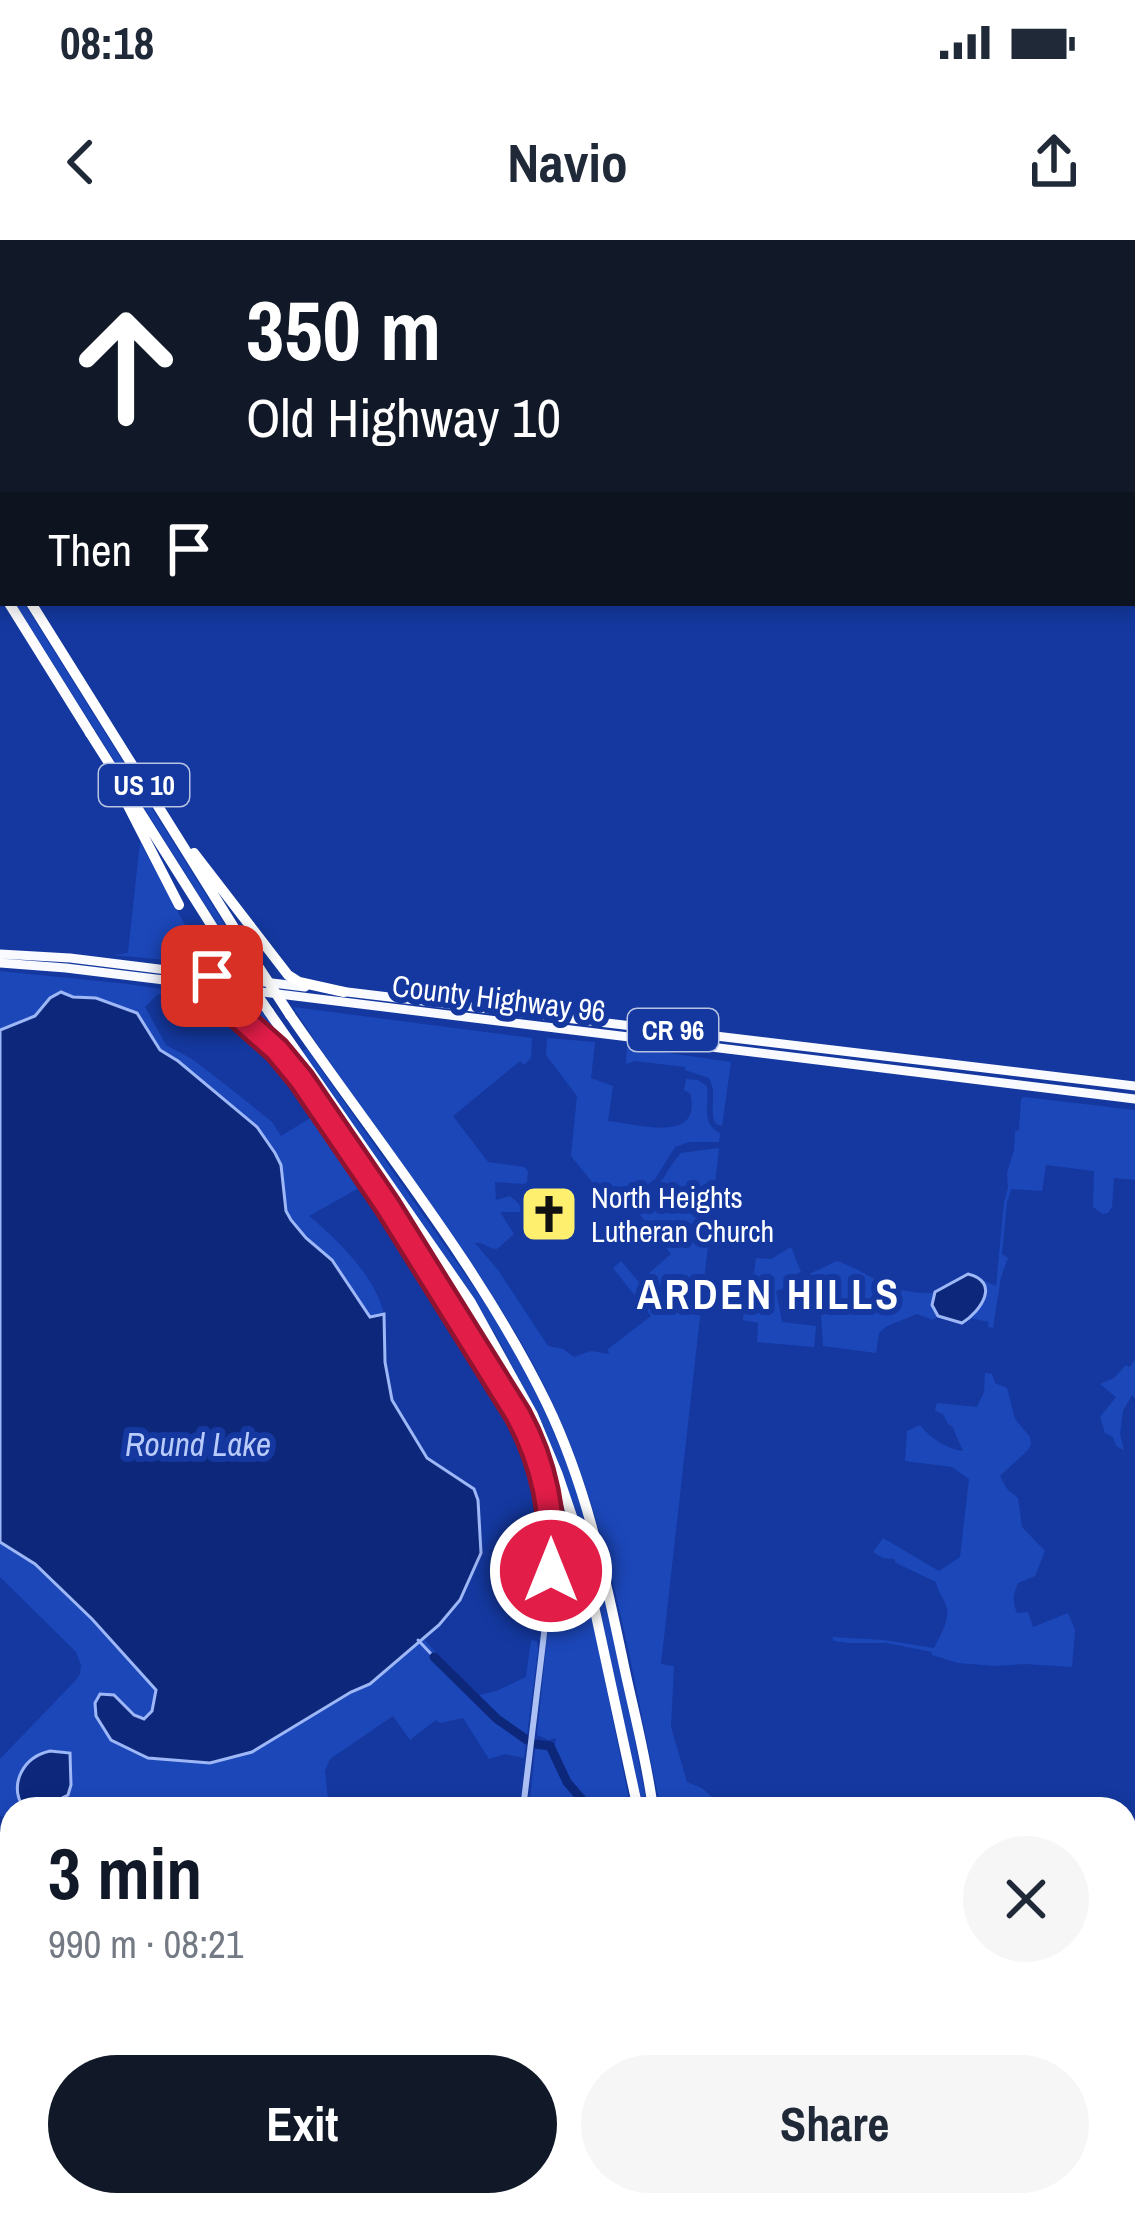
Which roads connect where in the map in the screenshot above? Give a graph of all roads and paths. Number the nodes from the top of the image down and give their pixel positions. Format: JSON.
{"nodes":[{"id":1,"x":11,"y":606,"type":"edge"},
{"id":2,"x":33,"y":606,"type":"edge"},
{"id":3,"x":90,"y":733,"type":"junction"},
{"id":4,"x":151,"y":795,"type":"junction"},
{"id":5,"x":179,"y":905,"type":"dead end"},
{"id":6,"x":200,"y":943,"type":"dead end"},
{"id":7,"x":0,"y":954,"type":"edge"},
{"id":8,"x":0,"y":963,"type":"edge"},
{"id":9,"x":179,"y":972,"type":"junction"},
{"id":10,"x":216,"y":984,"type":"junction"},
{"id":11,"x":344,"y":992,"type":"junction"},
{"id":12,"x":1135,"y":1086,"type":"edge"},
{"id":13,"x":1135,"y":1099,"type":"edge"},
{"id":14,"x":525,"y":1797,"type":"edge"},
{"id":15,"x":635,"y":1797,"type":"edge"},
{"id":16,"x":650,"y":1797,"type":"edge"}],
"edges":[{"from":1,"to":3,"type":"highway","number":"US 10"},
{"from":2,"to":4,"type":"highway","number":"US 10"},
{"from":3,"to":5,"type":"highway"},
{"from":3,"to":15,"type":"highway","number":"US 10","bridge":true},
{"from":4,"to":11,"type":"highway"},
{"from":4,"to":16,"type":"highway","number":"US 10","bridge":true},
{"from":6,"to":9,"type":"main road"},
{"from":7,"to":9,"type":"main road","name":"County Highway 96","number":"CR 96"},
{"from":8,"to":10,"type":"main road","name":"County Highway 96","number":"CR 96"},
{"from":9,"to":10,"type":"main road","name":"County Highway 96","number":"CR 96"},
{"from":10,"to":11,"type":"main road","name":"County Highway 96","number":"CR 96"},
{"from":10,"to":13,"type":"main road","name":"County Highway 96","number":"CR 96"},
{"from":10,"to":14,"type":"street"},
{"from":11,"to":12,"type":"main road","name":"County Highway 96","number":"CR 96"}]}
